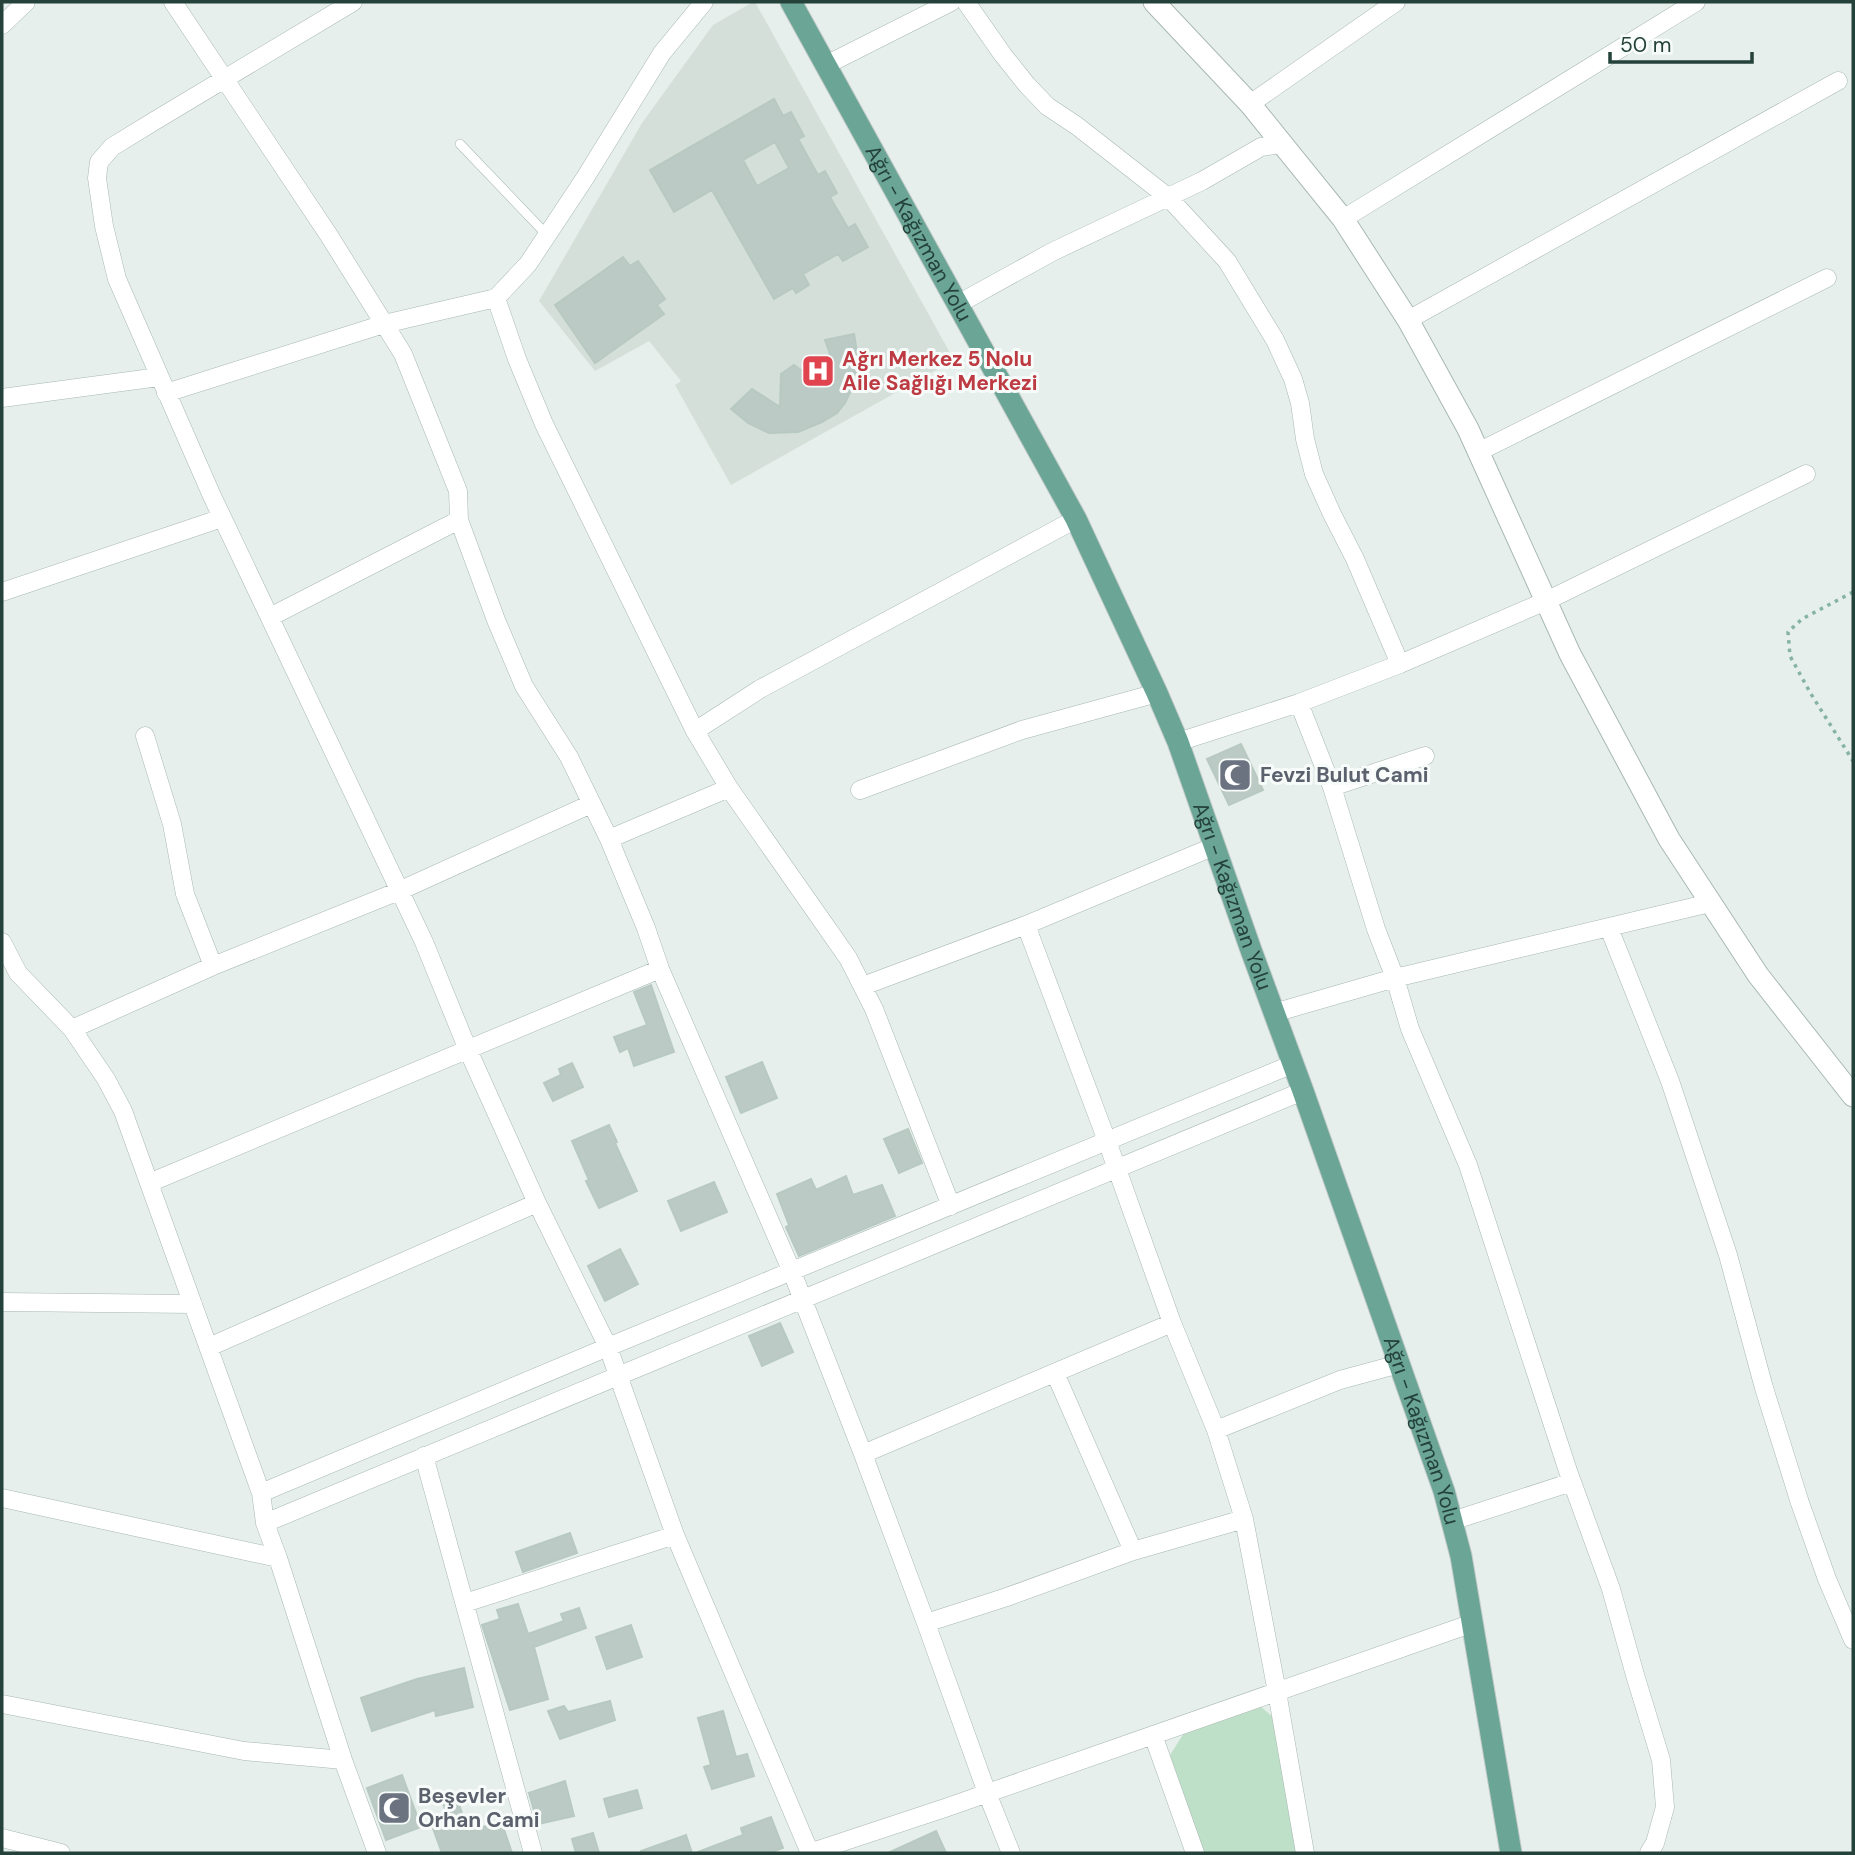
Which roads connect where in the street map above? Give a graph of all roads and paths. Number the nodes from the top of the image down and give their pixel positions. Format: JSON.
{"nodes":[{"id":1,"x":26,"y":2,"type":"edge"},
{"id":2,"x":173,"y":2,"type":"edge"},
{"id":3,"x":353,"y":2,"type":"edge"},
{"id":4,"x":704,"y":2,"type":"edge"},
{"id":5,"x":791,"y":2,"type":"edge"},
{"id":6,"x":951,"y":2,"type":"edge"},
{"id":7,"x":966,"y":2,"type":"edge"},
{"id":8,"x":1154,"y":2,"type":"edge"},
{"id":9,"x":1396,"y":2,"type":"edge"},
{"id":10,"x":1696,"y":2,"type":"edge"},
{"id":11,"x":2,"y":25,"type":"edge"},
{"id":12,"x":826,"y":65,"type":"junction"},
{"id":13,"x":224,"y":79,"type":"junction"},
{"id":14,"x":1838,"y":81,"type":"dead end"},
{"id":15,"x":1250,"y":104,"type":"junction"},
{"id":16,"x":460,"y":144,"type":"dead end"},
{"id":17,"x":1283,"y":144,"type":"junction"},
{"id":18,"x":1169,"y":198,"type":"junction"},
{"id":19,"x":1343,"y":219,"type":"junction"},
{"id":20,"x":547,"y":235,"type":"junction"},
{"id":21,"x":1827,"y":278,"type":"dead end"},
{"id":22,"x":496,"y":298,"type":"junction"},
{"id":23,"x":958,"y":304,"type":"junction"},
{"id":24,"x":1408,"y":320,"type":"junction"},
{"id":25,"x":384,"y":324,"type":"junction"},
{"id":26,"x":162,"y":385,"type":"junction"},
{"id":27,"x":2,"y":398,"type":"edge"},
{"id":28,"x":1478,"y":452,"type":"junction"},
{"id":29,"x":1806,"y":474,"type":"dead end"},
{"id":30,"x":222,"y":518,"type":"junction"},
{"id":31,"x":1076,"y":519,"type":"junction"},
{"id":32,"x":459,"y":520,"type":"junction"},
{"id":33,"x":2,"y":592,"type":"edge"},
{"id":34,"x":1853,"y":592,"type":"edge"},
{"id":35,"x":1546,"y":601,"type":"junction"},
{"id":36,"x":270,"y":617,"type":"junction"},
{"id":37,"x":1400,"y":664,"type":"junction"},
{"id":38,"x":1157,"y":693,"type":"junction"},
{"id":39,"x":1299,"y":703,"type":"junction"},
{"id":40,"x":695,"y":731,"type":"junction"},
{"id":41,"x":145,"y":736,"type":"dead end"},
{"id":42,"x":1178,"y":742,"type":"junction"},
{"id":43,"x":1425,"y":756,"type":"dead end"},
{"id":44,"x":1853,"y":761,"type":"edge"},
{"id":45,"x":1332,"y":787,"type":"junction"},
{"id":46,"x":729,"y":788,"type":"junction"},
{"id":47,"x":860,"y":790,"type":"dead end"},
{"id":48,"x":591,"y":804,"type":"junction"},
{"id":49,"x":609,"y":839,"type":"junction"},
{"id":50,"x":1215,"y":846,"type":"junction"},
{"id":51,"x":399,"y":891,"type":"junction"},
{"id":52,"x":1710,"y":903,"type":"junction"},
{"id":53,"x":1026,"y":925,"type":"junction"},
{"id":54,"x":1609,"y":928,"type":"junction"},
{"id":55,"x":2,"y":942,"type":"edge"},
{"id":56,"x":213,"y":966,"type":"junction"},
{"id":57,"x":660,"y":969,"type":"junction"},
{"id":58,"x":1395,"y":978,"type":"junction"},
{"id":59,"x":863,"y":986,"type":"junction"},
{"id":60,"x":1274,"y":1013,"type":"junction"},
{"id":61,"x":72,"y":1029,"type":"junction"},
{"id":62,"x":468,"y":1050,"type":"junction"},
{"id":63,"x":1293,"y":1064,"type":"junction"},
{"id":64,"x":1303,"y":1091,"type":"junction"},
{"id":65,"x":1853,"y":1096,"type":"edge"},
{"id":66,"x":1107,"y":1141,"type":"junction"},
{"id":67,"x":1116,"y":1169,"type":"junction"},
{"id":68,"x":149,"y":1183,"type":"junction"},
{"id":69,"x":537,"y":1203,"type":"junction"},
{"id":70,"x":951,"y":1206,"type":"junction"},
{"id":71,"x":792,"y":1272,"type":"junction"},
{"id":72,"x":802,"y":1299,"type":"junction"},
{"id":73,"x":2,"y":1302,"type":"edge"},
{"id":74,"x":193,"y":1304,"type":"junction"},
{"id":75,"x":1172,"y":1324,"type":"junction"},
{"id":76,"x":209,"y":1347,"type":"junction"},
{"id":77,"x":608,"y":1347,"type":"junction"},
{"id":78,"x":1399,"y":1364,"type":"junction"},
{"id":79,"x":1055,"y":1373,"type":"junction"},
{"id":80,"x":619,"y":1375,"type":"junction"},
{"id":81,"x":1216,"y":1430,"type":"junction"},
{"id":82,"x":863,"y":1454,"type":"junction"},
{"id":83,"x":424,"y":1456,"type":"junction"},
{"id":84,"x":1572,"y":1482,"type":"junction"},
{"id":85,"x":261,"y":1493,"type":"junction"},
{"id":86,"x":2,"y":1498,"type":"edge"},
{"id":87,"x":1244,"y":1519,"type":"junction"},
{"id":88,"x":1452,"y":1521,"type":"junction"},
{"id":89,"x":265,"y":1523,"type":"junction"},
{"id":90,"x":675,"y":1535,"type":"junction"},
{"id":91,"x":1133,"y":1551,"type":"junction"},
{"id":92,"x":278,"y":1558,"type":"junction"},
{"id":93,"x":465,"y":1603,"type":"junction"},
{"id":94,"x":926,"y":1623,"type":"junction"},
{"id":95,"x":1473,"y":1623,"type":"junction"},
{"id":96,"x":1853,"y":1640,"type":"edge"},
{"id":97,"x":1277,"y":1692,"type":"junction"},
{"id":98,"x":2,"y":1704,"type":"edge"},
{"id":99,"x":1153,"y":1735,"type":"junction"},
{"id":100,"x":343,"y":1760,"type":"junction"},
{"id":101,"x":987,"y":1793,"type":"junction"},
{"id":102,"x":2,"y":1838,"type":"edge"},
{"id":103,"x":61,"y":1853,"type":"edge"},
{"id":104,"x":377,"y":1853,"type":"edge"},
{"id":105,"x":533,"y":1853,"type":"edge"},
{"id":106,"x":809,"y":1853,"type":"edge"},
{"id":107,"x":1011,"y":1853,"type":"edge"},
{"id":108,"x":1195,"y":1853,"type":"edge"},
{"id":109,"x":1305,"y":1853,"type":"edge"},
{"id":110,"x":1511,"y":1853,"type":"edge"},
{"id":111,"x":1649,"y":1853,"type":"edge"}],
"edges":[{"from":1,"to":11,"type":"street"},
{"from":2,"to":13,"type":"street"},
{"from":3,"to":13,"type":"street"},
{"from":4,"to":20,"type":"street"},
{"from":5,"to":12,"type":"main road","name":"Ağrı - Kağızman Yolu"},
{"from":6,"to":12,"type":"street"},
{"from":7,"to":18,"type":"street"},
{"from":8,"to":15,"type":"street"},
{"from":9,"to":15,"type":"street"},
{"from":10,"to":19,"type":"street"},
{"from":12,"to":23,"type":"main road","name":"Ağrı - Kağızman Yolu"},
{"from":13,"to":25,"type":"street"},
{"from":13,"to":26,"type":"street"},
{"from":14,"to":24,"type":"street"},
{"from":15,"to":17,"type":"street"},
{"from":16,"to":20,"type":"lane"},
{"from":17,"to":18,"type":"street"},
{"from":17,"to":19,"type":"street"},
{"from":18,"to":23,"type":"street"},
{"from":18,"to":37,"type":"street"},
{"from":19,"to":24,"type":"street"},
{"from":20,"to":22,"type":"street"},
{"from":21,"to":28,"type":"street"},
{"from":22,"to":25,"type":"street"},
{"from":22,"to":40,"type":"street"},
{"from":23,"to":31,"type":"main road","name":"Ağrı - Kağızman Yolu"},
{"from":24,"to":28,"type":"street"},
{"from":25,"to":26,"type":"street"},
{"from":25,"to":32,"type":"street"},
{"from":26,"to":27,"type":"street"},
{"from":26,"to":30,"type":"street"},
{"from":28,"to":35,"type":"street"},
{"from":29,"to":35,"type":"street"},
{"from":30,"to":33,"type":"street"},
{"from":30,"to":36,"type":"street"},
{"from":31,"to":38,"type":"main road","name":"Ağrı - Kağızman Yolu"},
{"from":31,"to":40,"type":"street"},
{"from":32,"to":36,"type":"street"},
{"from":32,"to":48,"type":"street"},
{"from":34,"to":44,"type":"path"},
{"from":35,"to":37,"type":"street"},
{"from":35,"to":52,"type":"street"},
{"from":36,"to":51,"type":"street"},
{"from":37,"to":39,"type":"street"},
{"from":38,"to":42,"type":"main road","name":"Ağrı - Kağızman Yolu"},
{"from":38,"to":47,"type":"street"},
{"from":39,"to":42,"type":"street"},
{"from":39,"to":45,"type":"street"},
{"from":40,"to":46,"type":"street"},
{"from":41,"to":56,"type":"street"},
{"from":42,"to":50,"type":"main road","name":"Ağrı - Kağızman Yolu"},
{"from":43,"to":45,"type":"street"},
{"from":45,"to":58,"type":"street"},
{"from":46,"to":49,"type":"street"},
{"from":46,"to":59,"type":"street"},
{"from":48,"to":49,"type":"street"},
{"from":48,"to":51,"type":"street"},
{"from":49,"to":57,"type":"street"},
{"from":50,"to":53,"type":"street"},
{"from":50,"to":60,"type":"main road","name":"Ağrı - Kağızman Yolu"},
{"from":51,"to":56,"type":"street"},
{"from":51,"to":62,"type":"street"},
{"from":52,"to":54,"type":"street"},
{"from":52,"to":65,"type":"street"},
{"from":53,"to":59,"type":"street"},
{"from":53,"to":66,"type":"street"},
{"from":54,"to":58,"type":"street"},
{"from":54,"to":96,"type":"street"},
{"from":55,"to":61,"type":"street"},
{"from":56,"to":61,"type":"street"},
{"from":57,"to":62,"type":"street"},
{"from":57,"to":71,"type":"street"},
{"from":58,"to":60,"type":"street"},
{"from":58,"to":84,"type":"street"},
{"from":59,"to":70,"type":"street"},
{"from":60,"to":63,"type":"main road","name":"Ağrı - Kağızman Yolu"},
{"from":61,"to":68,"type":"street"},
{"from":62,"to":68,"type":"street"},
{"from":62,"to":69,"type":"street"},
{"from":63,"to":64,"type":"main road","name":"Ağrı - Kağızman Yolu"},
{"from":63,"to":66,"type":"street"},
{"from":64,"to":67,"type":"street"},
{"from":64,"to":78,"type":"main road","name":"Ağrı - Kağızman Yolu"},
{"from":66,"to":67,"type":"street"},
{"from":66,"to":70,"type":"street"},
{"from":67,"to":72,"type":"street"},
{"from":67,"to":75,"type":"street"},
{"from":68,"to":74,"type":"street"},
{"from":69,"to":76,"type":"street"},
{"from":69,"to":77,"type":"street"},
{"from":70,"to":71,"type":"street"},
{"from":71,"to":72,"type":"street"},
{"from":71,"to":77,"type":"street"},
{"from":72,"to":80,"type":"street"},
{"from":72,"to":82,"type":"street"},
{"from":73,"to":74,"type":"street"},
{"from":74,"to":76,"type":"street"},
{"from":75,"to":79,"type":"street"},
{"from":75,"to":81,"type":"street"},
{"from":76,"to":85,"type":"street"},
{"from":77,"to":80,"type":"street"},
{"from":77,"to":85,"type":"street"},
{"from":78,"to":81,"type":"street"},
{"from":78,"to":88,"type":"main road","name":"Ağrı - Kağızman Yolu"},
{"from":79,"to":82,"type":"street"},
{"from":79,"to":91,"type":"street"},
{"from":80,"to":83,"type":"street"},
{"from":80,"to":90,"type":"street"},
{"from":81,"to":87,"type":"street"},
{"from":82,"to":94,"type":"street"},
{"from":83,"to":89,"type":"street"},
{"from":83,"to":93,"type":"street"},
{"from":84,"to":88,"type":"street"},
{"from":84,"to":111,"type":"street"},
{"from":85,"to":89,"type":"street"},
{"from":86,"to":92,"type":"street"},
{"from":87,"to":91,"type":"street"},
{"from":87,"to":97,"type":"street"},
{"from":88,"to":95,"type":"main road","name":"Ağrı - Kağızman Yolu"},
{"from":89,"to":92,"type":"street"},
{"from":90,"to":93,"type":"street"},
{"from":90,"to":106,"type":"street"},
{"from":91,"to":94,"type":"street"},
{"from":92,"to":100,"type":"street"},
{"from":93,"to":105,"type":"street"},
{"from":94,"to":101,"type":"street"},
{"from":95,"to":97,"type":"street"},
{"from":95,"to":110,"type":"main road","name":"Ağrı - Kağızman Yolu"},
{"from":97,"to":99,"type":"street"},
{"from":97,"to":109,"type":"street"},
{"from":98,"to":100,"type":"street"},
{"from":99,"to":101,"type":"street"},
{"from":99,"to":108,"type":"street"},
{"from":100,"to":104,"type":"street"},
{"from":101,"to":106,"type":"street"},
{"from":101,"to":107,"type":"street"},
{"from":102,"to":103,"type":"street"}]}
